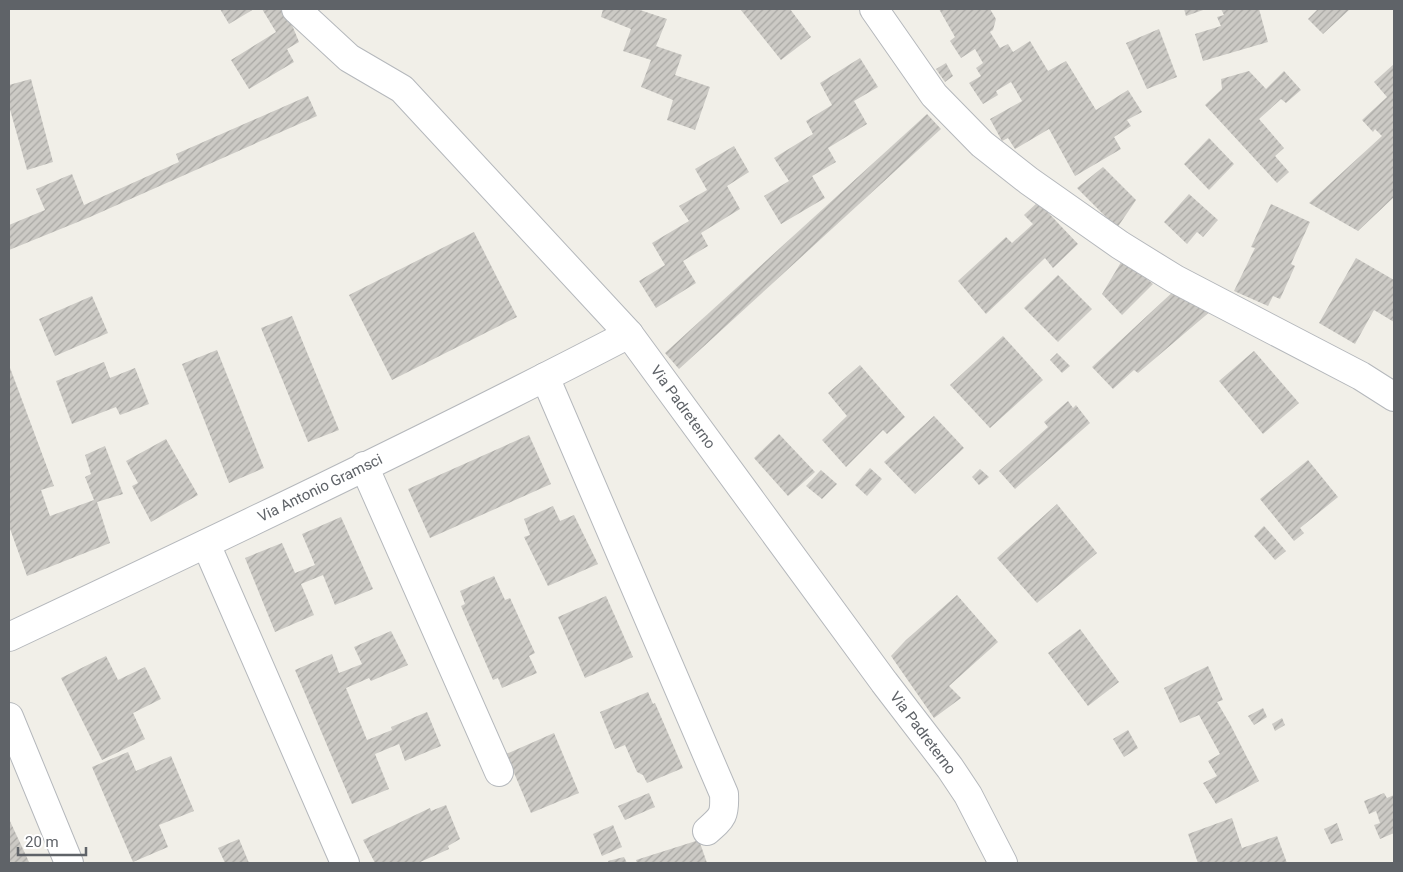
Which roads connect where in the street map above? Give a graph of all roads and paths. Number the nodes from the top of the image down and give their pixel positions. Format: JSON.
{"nodes":[{"id":1,"x":296,"y":9,"type":"edge"},
{"id":2,"x":874,"y":9,"type":"edge"},
{"id":3,"x":629,"y":334,"type":"junction"},
{"id":4,"x":545,"y":378,"type":"junction"},
{"id":5,"x":1394,"y":397,"type":"edge"},
{"id":6,"x":364,"y":466,"type":"junction"},
{"id":7,"x":206,"y":544,"type":"junction"},
{"id":8,"x":9,"y":637,"type":"edge"},
{"id":9,"x":9,"y":717,"type":"edge"},
{"id":10,"x":499,"y":772,"type":"dead end"},
{"id":11,"x":707,"y":831,"type":"dead end"},
{"id":12,"x":68,"y":863,"type":"edge"},
{"id":13,"x":345,"y":863,"type":"edge"},
{"id":14,"x":1003,"y":863,"type":"edge"}],
"edges":[{"from":1,"to":3,"type":"street","name":"Via Padreterno"},
{"from":2,"to":5,"type":"street"},
{"from":3,"to":4,"type":"street","name":"Via Antonio Gramsci"},
{"from":3,"to":14,"type":"street","name":"Via Padreterno"},
{"from":4,"to":6,"type":"street","name":"Via Antonio Gramsci"},
{"from":4,"to":11,"type":"street"},
{"from":6,"to":7,"type":"street","name":"Via Antonio Gramsci"},
{"from":6,"to":10,"type":"street"},
{"from":7,"to":8,"type":"street","name":"Via Antonio Gramsci"},
{"from":7,"to":13,"type":"street"},
{"from":9,"to":12,"type":"street"}]}
